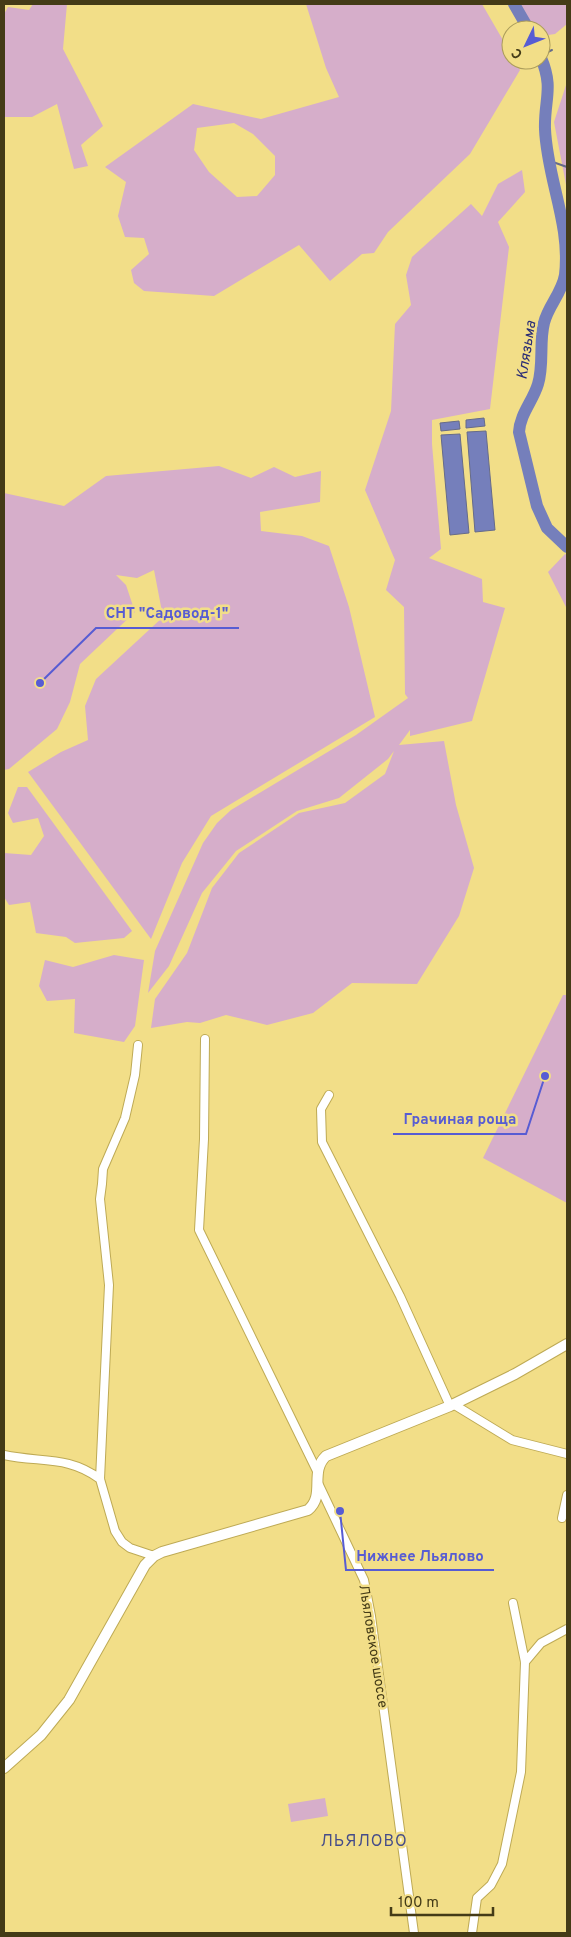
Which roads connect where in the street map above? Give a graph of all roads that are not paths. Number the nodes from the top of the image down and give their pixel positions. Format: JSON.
{"nodes":[{"id":1,"x":204,"y":1039,"type":"dead end"},
{"id":2,"x":138,"y":1045,"type":"dead end"},
{"id":3,"x":329,"y":1095,"type":"dead end"},
{"id":4,"x":567,"y":1344,"type":"edge"},
{"id":5,"x":452,"y":1405,"type":"junction"},
{"id":6,"x":567,"y":1454,"type":"edge"},
{"id":7,"x":4,"y":1455,"type":"edge"},
{"id":8,"x":317,"y":1470,"type":"junction"},
{"id":9,"x":100,"y":1479,"type":"junction"},
{"id":10,"x":318,"y":1483,"type":"junction"},
{"id":11,"x":567,"y":1495,"type":"edge"},
{"id":12,"x":562,"y":1518,"type":"dead end"},
{"id":13,"x":154,"y":1556,"type":"junction"},
{"id":14,"x":513,"y":1603,"type":"dead end"},
{"id":15,"x":567,"y":1629,"type":"edge"},
{"id":16,"x":525,"y":1662,"type":"junction"},
{"id":17,"x":4,"y":1768,"type":"edge"},
{"id":18,"x":414,"y":1933,"type":"edge"},
{"id":19,"x":472,"y":1933,"type":"edge"}],
"edges":[{"from":1,"to":8,"type":"street"},
{"from":2,"to":9,"type":"street"},
{"from":3,"to":5,"type":"street"},
{"from":4,"to":5,"type":"street"},
{"from":5,"to":6,"type":"street"},
{"from":5,"to":8,"type":"street"},
{"from":7,"to":9,"type":"street"},
{"from":8,"to":10,"type":"street","name":"Льяловское шоссе"},
{"from":9,"to":13,"type":"street"},
{"from":10,"to":13,"type":"street"},
{"from":10,"to":18,"type":"street","name":"Льяловское шоссе"},
{"from":11,"to":12,"type":"street"},
{"from":13,"to":17,"type":"street"},
{"from":14,"to":16,"type":"street"},
{"from":15,"to":16,"type":"street"},
{"from":16,"to":19,"type":"street"}]}
